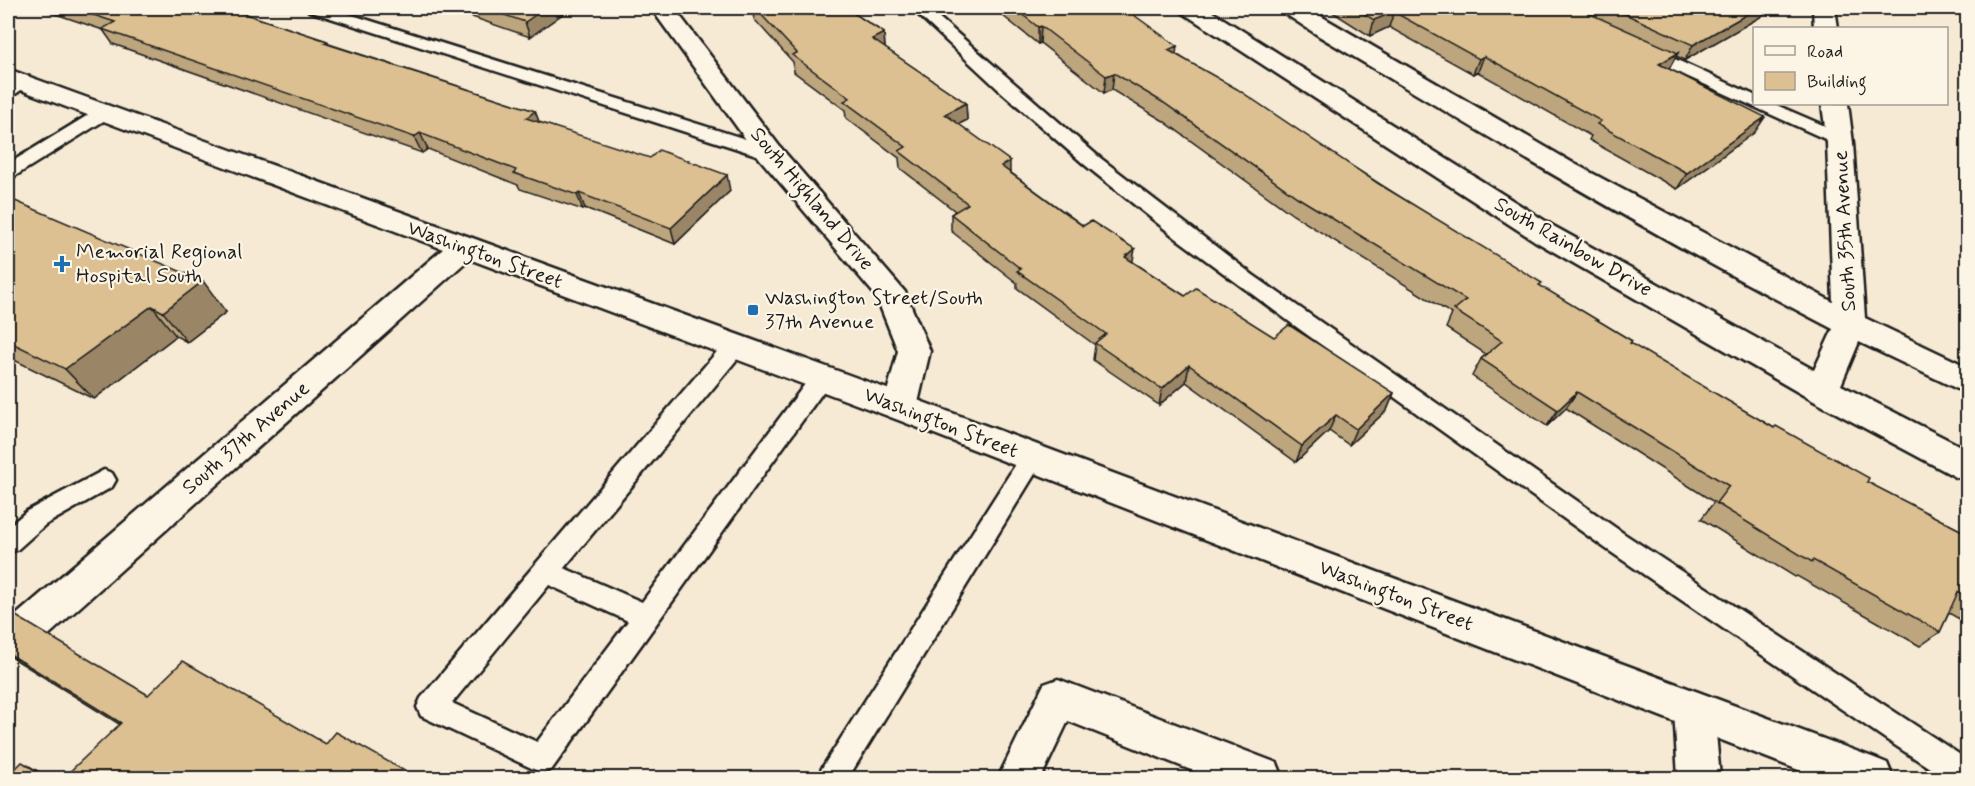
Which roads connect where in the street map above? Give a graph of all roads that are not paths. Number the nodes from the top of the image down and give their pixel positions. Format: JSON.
{"nodes":[{"id":1,"x":315,"y":8,"type":"edge"},
{"id":2,"x":662,"y":8,"type":"edge"},
{"id":3,"x":920,"y":8,"type":"edge"},
{"id":4,"x":1191,"y":8,"type":"edge"},
{"id":5,"x":1292,"y":8,"type":"edge"},
{"id":6,"x":1824,"y":8,"type":"edge"},
{"id":7,"x":1826,"y":27,"type":"edge"},
{"id":8,"x":1628,"y":42,"type":"edge"},
{"id":9,"x":12,"y":84,"type":"edge"},
{"id":10,"x":1753,"y":100,"type":"edge"},
{"id":11,"x":1762,"y":105,"type":"edge"},
{"id":12,"x":1835,"y":105,"type":"edge"},
{"id":13,"x":104,"y":113,"type":"junction"},
{"id":14,"x":1840,"y":139,"type":"junction"},
{"id":15,"x":770,"y":153,"type":"junction"},
{"id":16,"x":8,"y":172,"type":"edge"},
{"id":17,"x":464,"y":247,"type":"junction"},
{"id":18,"x":1850,"y":327,"type":"junction"},
{"id":19,"x":735,"y":346,"type":"junction"},
{"id":20,"x":822,"y":378,"type":"junction"},
{"id":21,"x":1968,"y":382,"type":"edge"},
{"id":22,"x":1822,"y":390,"type":"junction"},
{"id":23,"x":900,"y":406,"type":"junction"},
{"id":24,"x":1033,"y":457,"type":"junction"},
{"id":25,"x":1968,"y":467,"type":"edge"},
{"id":26,"x":104,"y":480,"type":"dead end"},
{"id":27,"x":8,"y":542,"type":"edge"},
{"id":28,"x":544,"y":571,"type":"junction"},
{"id":29,"x":645,"y":616,"type":"junction"},
{"id":30,"x":29,"y":628,"type":"edge"},
{"id":31,"x":1694,"y":710,"type":"junction"},
{"id":32,"x":1822,"y":769,"type":"edge"},
{"id":33,"x":1220,"y":770,"type":"edge"},
{"id":34,"x":1968,"y":777,"type":"edge"},
{"id":35,"x":832,"y":778,"type":"edge"},
{"id":36,"x":1020,"y":778,"type":"edge"},
{"id":37,"x":1262,"y":778,"type":"edge"},
{"id":38,"x":1699,"y":778,"type":"edge"},
{"id":39,"x":1872,"y":778,"type":"edge"}],
"edges":[{"from":1,"to":15,"type":"lane"},
{"from":2,"to":15,"type":"street","name":"South Highland Drive"},
{"from":3,"to":34,"type":"lane"},
{"from":4,"to":22,"type":"street","name":"South Rainbow Drive"},
{"from":5,"to":18,"type":"street"},
{"from":6,"to":7,"type":"street"},
{"from":8,"to":10,"type":"lane"},
{"from":9,"to":13,"type":"street","name":"Washington Street"},
{"from":11,"to":14,"type":"lane"},
{"from":12,"to":14,"type":"street","name":"South 35th Avenue"},
{"from":13,"to":16,"type":"lane"},
{"from":13,"to":17,"type":"street","name":"Washington Street"},
{"from":14,"to":18,"type":"street","name":"South 35th Avenue"},
{"from":15,"to":23,"type":"street","name":"South Highland Drive"},
{"from":17,"to":19,"type":"street","name":"Washington Street"},
{"from":17,"to":30,"type":"street","name":"South 37th Avenue"},
{"from":18,"to":21,"type":"street"},
{"from":18,"to":22,"type":"street","name":"South 35th Avenue"},
{"from":19,"to":20,"type":"street","name":"Washington Street"},
{"from":19,"to":28,"type":"lane"},
{"from":20,"to":23,"type":"street","name":"Washington Street"},
{"from":20,"to":29,"type":"lane"},
{"from":22,"to":25,"type":"street","name":"South Rainbow Drive"},
{"from":23,"to":24,"type":"street","name":"Washington Street"},
{"from":24,"to":31,"type":"street","name":"Washington Street"},
{"from":24,"to":35,"type":"lane"},
{"from":26,"to":27,"type":"lane"},
{"from":28,"to":29,"type":"lane"},
{"from":28,"to":29,"type":"lane"},
{"from":31,"to":32,"type":"street","name":"Washington Street"},
{"from":31,"to":38,"type":"street"},
{"from":32,"to":39,"type":"street","name":"Washington Street"},
{"from":33,"to":36,"type":"street"},
{"from":33,"to":37,"type":"street"}]}
